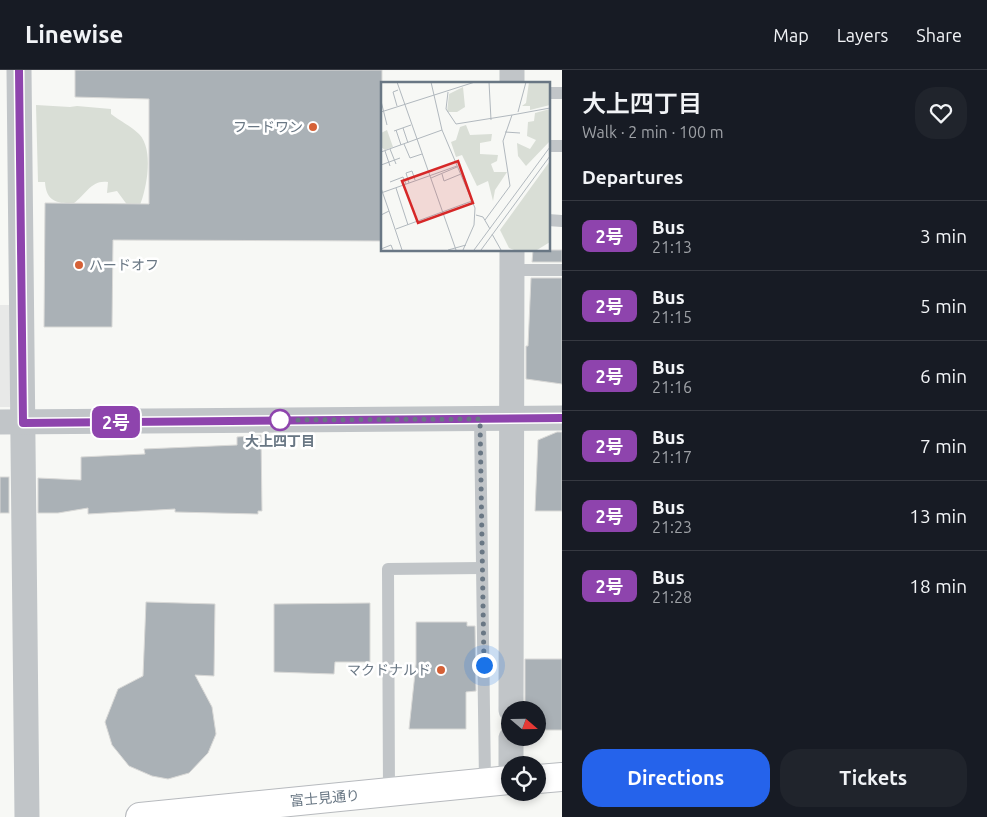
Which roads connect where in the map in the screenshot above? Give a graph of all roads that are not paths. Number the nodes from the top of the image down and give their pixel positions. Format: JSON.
{"nodes":[{"id":1,"x":19,"y":70,"type":"edge"},
{"id":2,"x":512,"y":260,"type":"edge"},
{"id":3,"x":562,"y":270,"type":"edge"},
{"id":4,"x":512,"y":418,"type":"junction"},
{"id":5,"x":562,"y":418,"type":"edge"},
{"id":6,"x":480,"y":419,"type":"junction"},
{"id":7,"x":12,"y":422,"type":"edge"},
{"id":8,"x":482,"y":568,"type":"junction"},
{"id":9,"x":511,"y":701,"type":"edge"},
{"id":10,"x":562,"y":777,"type":"edge"},
{"id":11,"x":546,"y":778,"type":"edge"},
{"id":12,"x":498,"y":782,"type":"edge"},
{"id":13,"x":389,"y":792,"type":"junction"},
{"id":14,"x":27,"y":817,"type":"edge"},
{"id":15,"x":140,"y":817,"type":"edge"}],
"edges":[{"from":1,"to":7,"type":"street"},
{"from":2,"to":3,"type":"lane"},
{"from":2,"to":4,"type":"street"},
{"from":4,"to":5,"type":"street"},
{"from":4,"to":6,"type":"street"},
{"from":4,"to":9,"type":"street"},
{"from":6,"to":7,"type":"street"},
{"from":6,"to":8,"type":"lane"},
{"from":7,"to":14,"type":"street"},
{"from":8,"to":12,"type":"lane"},
{"from":8,"to":13,"type":"lane"},
{"from":10,"to":11,"type":"main road"},
{"from":12,"to":13,"type":"main road","name":"富士見通り"},
{"from":13,"to":15,"type":"main road","name":"富士見通り"}]}
